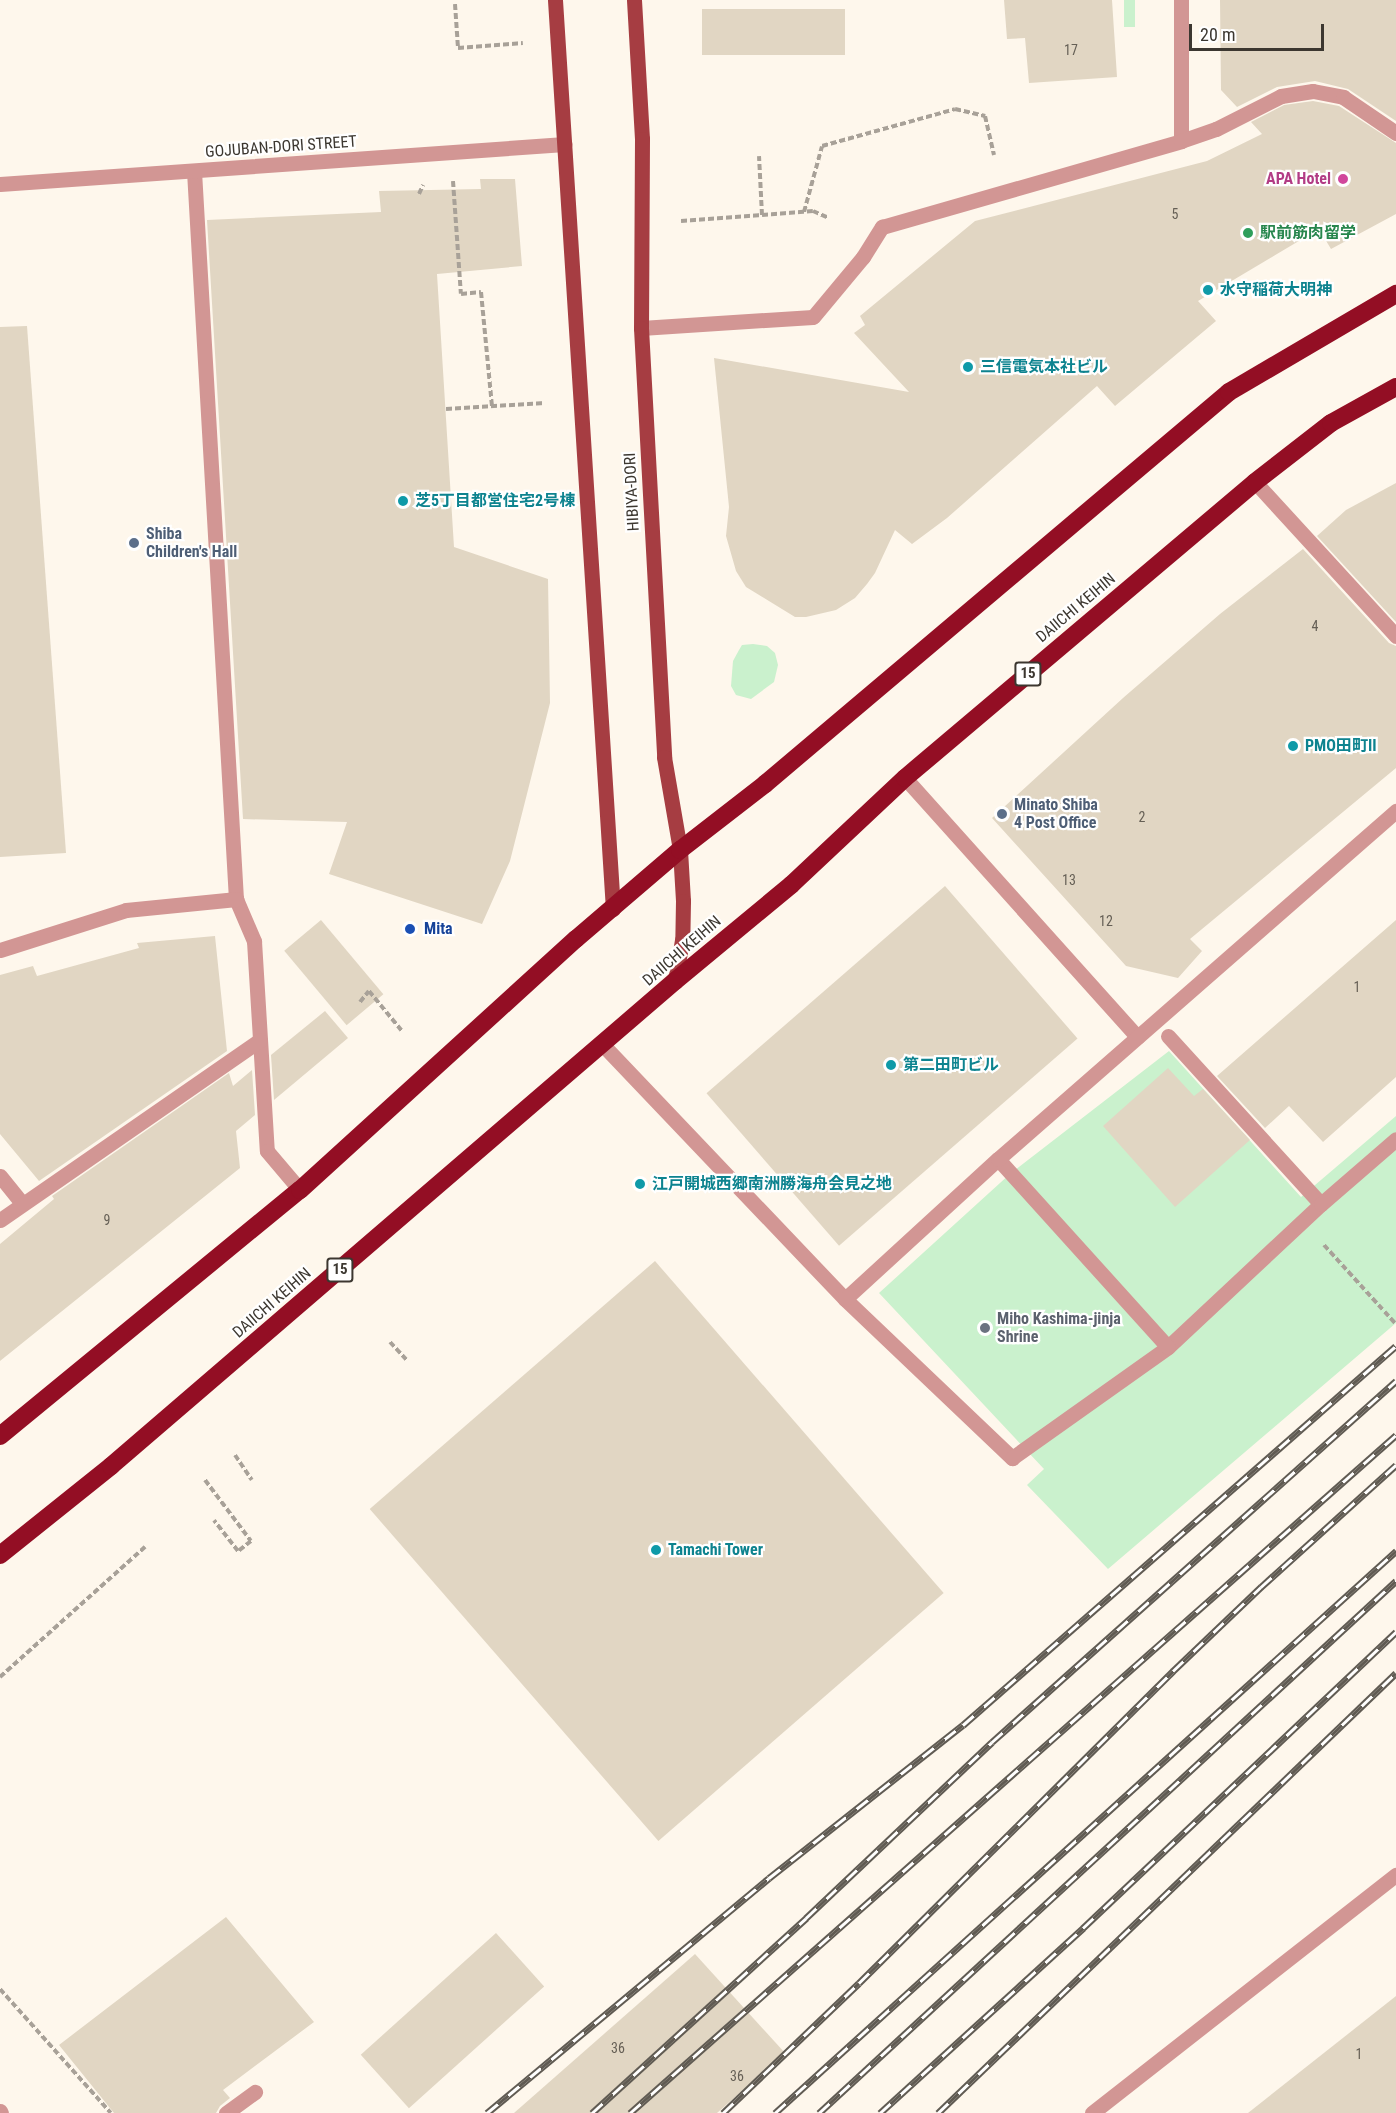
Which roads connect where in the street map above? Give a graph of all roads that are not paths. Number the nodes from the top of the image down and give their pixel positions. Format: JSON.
{"nodes":[{"id":1,"x":555,"y":0,"type":"edge"},
{"id":2,"x":634,"y":0,"type":"edge"},
{"id":3,"x":1181,"y":0,"type":"edge"},
{"id":4,"x":1396,"y":133,"type":"edge"},
{"id":5,"x":1181,"y":141,"type":"junction"},
{"id":6,"x":565,"y":144,"type":"junction"},
{"id":7,"x":194,"y":171,"type":"junction"},
{"id":8,"x":0,"y":184,"type":"edge"},
{"id":9,"x":1396,"y":294,"type":"edge"},
{"id":10,"x":641,"y":328,"type":"junction"},
{"id":11,"x":1396,"y":387,"type":"edge"},
{"id":12,"x":1255,"y":482,"type":"junction"},
{"id":13,"x":1396,"y":636,"type":"edge"},
{"id":14,"x":905,"y":778,"type":"junction"},
{"id":15,"x":1396,"y":811,"type":"edge"},
{"id":16,"x":680,"y":850,"type":"junction"},
{"id":17,"x":236,"y":899,"type":"junction"},
{"id":18,"x":613,"y":909,"type":"junction"},
{"id":19,"x":0,"y":950,"type":"edge"},
{"id":20,"x":675,"y":981,"type":"junction"},
{"id":21,"x":1168,"y":1036,"type":"dead end"},
{"id":22,"x":1137,"y":1037,"type":"junction"},
{"id":23,"x":260,"y":1040,"type":"junction"},
{"id":24,"x":603,"y":1045,"type":"junction"},
{"id":25,"x":1396,"y":1139,"type":"edge"},
{"id":26,"x":998,"y":1159,"type":"junction"},
{"id":27,"x":0,"y":1176,"type":"edge"},
{"id":28,"x":300,"y":1190,"type":"junction"},
{"id":29,"x":22,"y":1203,"type":"junction"},
{"id":30,"x":1321,"y":1203,"type":"junction"},
{"id":31,"x":0,"y":1220,"type":"edge"},
{"id":32,"x":845,"y":1299,"type":"junction"},
{"id":33,"x":1168,"y":1347,"type":"junction"},
{"id":34,"x":0,"y":1436,"type":"edge"},
{"id":35,"x":0,"y":1555,"type":"edge"},
{"id":36,"x":1396,"y":1875,"type":"edge"},
{"id":37,"x":255,"y":2092,"type":"dead end"},
{"id":38,"x":226,"y":2113,"type":"edge"},
{"id":39,"x":1092,"y":2113,"type":"edge"}],
"edges":[{"from":1,"to":6,"type":"main road"},
{"from":2,"to":10,"type":"main road","name":"HIBIYA-DORI"},
{"from":3,"to":5,"type":"street"},
{"from":4,"to":5,"type":"street"},
{"from":5,"to":10,"type":"street"},
{"from":6,"to":7,"type":"street","name":"GOJUBAN-DORI STREET"},
{"from":6,"to":18,"type":"main road"},
{"from":7,"to":8,"type":"street","name":"GOJUBAN-DORI STREET"},
{"from":7,"to":17,"type":"street"},
{"from":9,"to":16,"type":"highway"},
{"from":10,"to":16,"type":"main road","name":"HIBIYA-DORI"},
{"from":11,"to":12,"type":"highway","name":"DAIICHI KEIHIN","number":"15"},
{"from":12,"to":13,"type":"street"},
{"from":12,"to":14,"type":"highway","name":"DAIICHI KEIHIN","number":"15"},
{"from":14,"to":20,"type":"highway","name":"DAIICHI KEIHIN","number":"15"},
{"from":14,"to":22,"type":"street"},
{"from":15,"to":22,"type":"street"},
{"from":16,"to":18,"type":"highway"},
{"from":16,"to":20,"type":"main road","name":"HIBIYA-DORI"},
{"from":17,"to":19,"type":"street"},
{"from":17,"to":23,"type":"street"},
{"from":18,"to":28,"type":"highway"},
{"from":20,"to":24,"type":"highway","name":"DAIICHI KEIHIN","number":"15"},
{"from":21,"to":30,"type":"street"},
{"from":22,"to":26,"type":"street"},
{"from":23,"to":28,"type":"street"},
{"from":23,"to":29,"type":"street"},
{"from":24,"to":32,"type":"street"},
{"from":24,"to":35,"type":"highway","name":"DAIICHI KEIHIN","number":"15"},
{"from":25,"to":30,"type":"street"},
{"from":26,"to":32,"type":"street"},
{"from":26,"to":33,"type":"street"},
{"from":27,"to":29,"type":"street"},
{"from":28,"to":34,"type":"highway"},
{"from":29,"to":31,"type":"street"},
{"from":30,"to":33,"type":"street"},
{"from":32,"to":33,"type":"street"},
{"from":36,"to":39,"type":"street"},
{"from":37,"to":38,"type":"street"}]}
